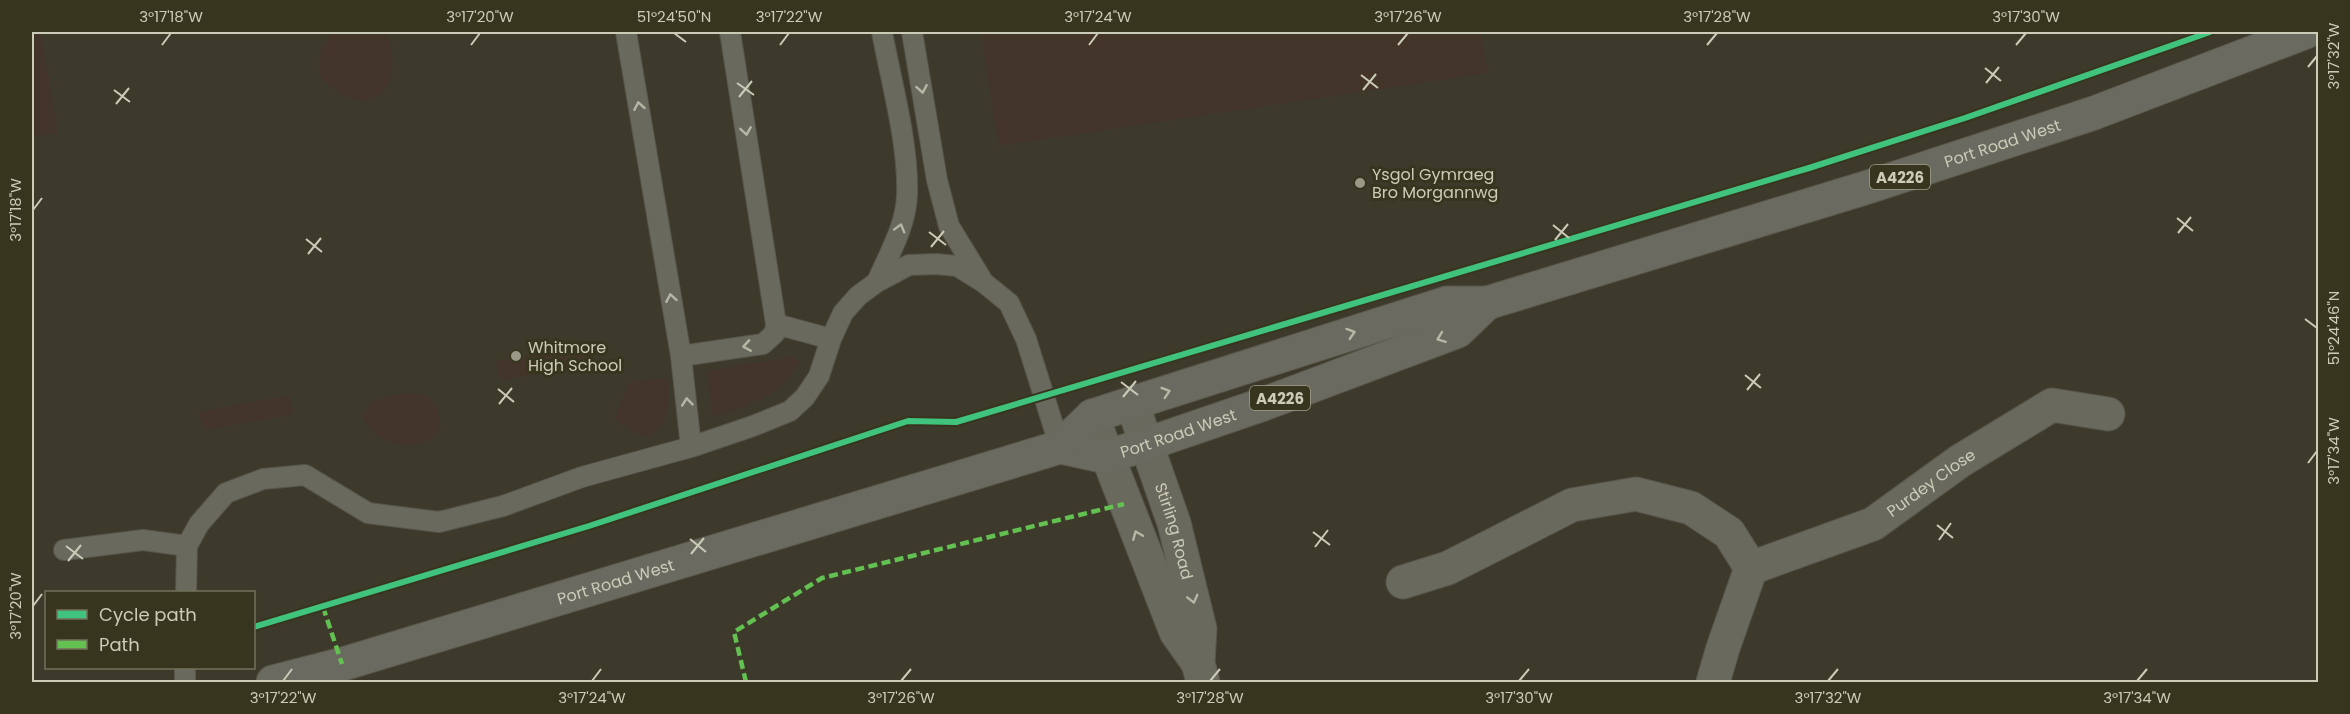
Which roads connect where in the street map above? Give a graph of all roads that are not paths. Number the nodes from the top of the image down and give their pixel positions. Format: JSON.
{"nodes":[{"id":1,"x":626,"y":32,"type":"edge"},
{"id":2,"x":730,"y":32,"type":"edge"},
{"id":3,"x":882,"y":32,"type":"edge"},
{"id":4,"x":912,"y":32,"type":"edge"},
{"id":5,"x":2306,"y":32,"type":"edge"},
{"id":6,"x":877,"y":282,"type":"junction"},
{"id":7,"x":983,"y":282,"type":"junction"},
{"id":8,"x":1486,"y":303,"type":"junction"},
{"id":9,"x":776,"y":324,"type":"junction"},
{"id":10,"x":831,"y":339,"type":"junction"},
{"id":11,"x":681,"y":356,"type":"junction"},
{"id":12,"x":1132,"y":403,"type":"junction"},
{"id":13,"x":2108,"y":414,"type":"dead end"},
{"id":14,"x":1092,"y":416,"type":"junction"},
{"id":15,"x":1147,"y":444,"type":"junction"},
{"id":16,"x":691,"y":447,"type":"junction"},
{"id":17,"x":1060,"y":447,"type":"junction"},
{"id":18,"x":1106,"y":457,"type":"junction"},
{"id":19,"x":187,"y":546,"type":"junction"},
{"id":20,"x":64,"y":550,"type":"dead end"},
{"id":21,"x":1751,"y":568,"type":"junction"},
{"id":22,"x":1403,"y":582,"type":"dead end"},
{"id":23,"x":186,"y":591,"type":"edge"},
{"id":24,"x":1201,"y":673,"type":"edge"},
{"id":25,"x":273,"y":682,"type":"edge"},
{"id":26,"x":1713,"y":682,"type":"edge"}],
"edges":[{"from":11,"to":1,"type":"lane","one_way":true},
{"from":2,"to":9,"type":"lane","one_way":true},
{"from":6,"to":3,"type":"lane","one_way":true},
{"from":4,"to":7,"type":"lane","one_way":true},
{"from":5,"to":8,"type":"main road","name":"Port Road West","number":"A4226"},
{"from":6,"to":7,"type":"lane"},
{"from":6,"to":10,"type":"lane"},
{"from":7,"to":17,"type":"lane"},
{"from":12,"to":8,"type":"main road","name":"Port Road West","number":"A4226","one_way":true},
{"from":8,"to":15,"type":"main road","name":"Port Road West","number":"A4226","one_way":true},
{"from":9,"to":10,"type":"lane"},
{"from":9,"to":11,"type":"lane","one_way":true},
{"from":10,"to":16,"type":"lane"},
{"from":16,"to":11,"type":"lane","one_way":true},
{"from":12,"to":14,"type":"main road","name":"Port Road West","number":"A4226"},
{"from":12,"to":15,"type":"street","name":"Stirling Road"},
{"from":13,"to":21,"type":"street","name":"Purdey Close"},
{"from":14,"to":17,"type":"main road","name":"Port Road West","number":"A4226"},
{"from":14,"to":18,"type":"street","name":"Stirling Road"},
{"from":15,"to":18,"type":"main road","name":"Port Road West","number":"A4226"},
{"from":15,"to":24,"type":"street","name":"Stirling Road","one_way":true},
{"from":16,"to":19,"type":"lane"},
{"from":17,"to":18,"type":"main road","name":"Port Road West","number":"A4226"},
{"from":17,"to":25,"type":"main road","name":"Port Road West","number":"A4226"},
{"from":24,"to":18,"type":"street","name":"Stirling Road","one_way":true},
{"from":19,"to":20,"type":"lane"},
{"from":19,"to":23,"type":"lane"},
{"from":21,"to":22,"type":"street"},
{"from":21,"to":26,"type":"street"}]}
